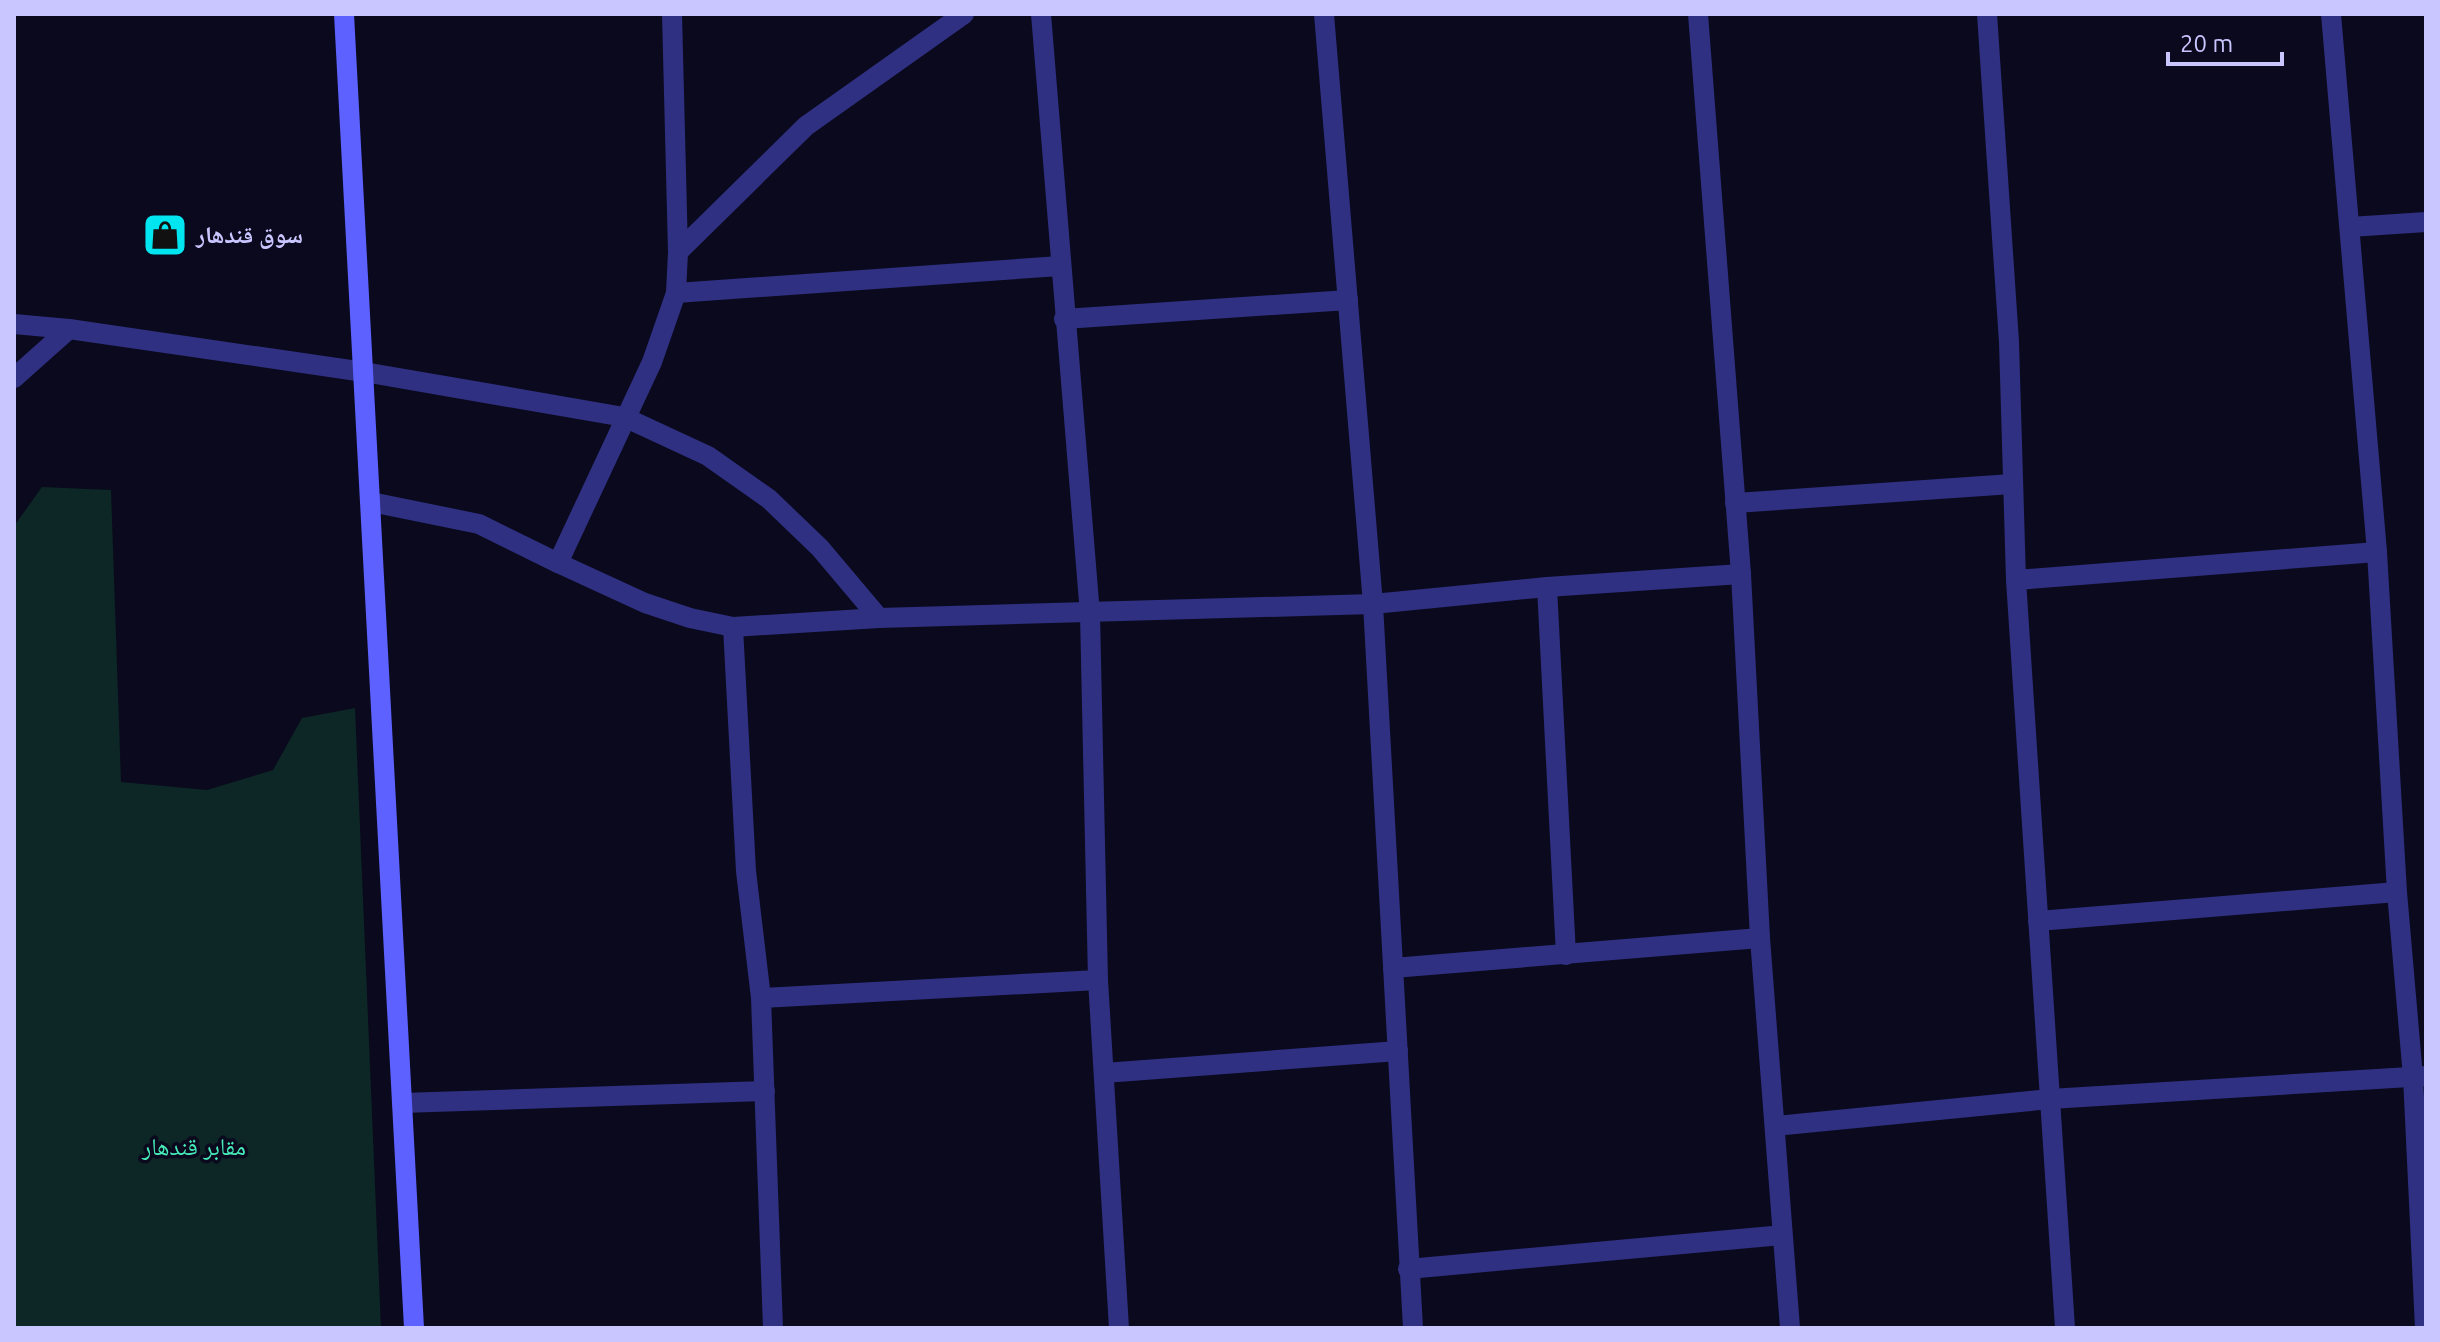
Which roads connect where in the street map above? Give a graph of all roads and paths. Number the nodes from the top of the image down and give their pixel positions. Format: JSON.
{"nodes":[{"id":1,"x":344,"y":14,"type":"edge"},
{"id":2,"x":672,"y":14,"type":"edge"},
{"id":3,"x":964,"y":14,"type":"edge"},
{"id":4,"x":1041,"y":14,"type":"edge"},
{"id":5,"x":1324,"y":14,"type":"edge"},
{"id":6,"x":1698,"y":14,"type":"edge"},
{"id":7,"x":1987,"y":14,"type":"edge"},
{"id":8,"x":2331,"y":14,"type":"edge"},
{"id":9,"x":2426,"y":222,"type":"edge"},
{"id":10,"x":2350,"y":227,"type":"junction"},
{"id":11,"x":678,"y":252,"type":"junction"},
{"id":12,"x":1060,"y":266,"type":"junction"},
{"id":13,"x":676,"y":293,"type":"junction"},
{"id":14,"x":1348,"y":300,"type":"junction"},
{"id":15,"x":1064,"y":319,"type":"junction"},
{"id":16,"x":14,"y":324,"type":"edge"},
{"id":17,"x":69,"y":329,"type":"junction"},
{"id":18,"x":364,"y":372,"type":"junction"},
{"id":19,"x":14,"y":378,"type":"edge"},
{"id":20,"x":624,"y":417,"type":"junction"},
{"id":21,"x":2012,"y":484,"type":"junction"},
{"id":22,"x":371,"y":502,"type":"junction"},
{"id":23,"x":1735,"y":503,"type":"junction"},
{"id":24,"x":2377,"y":552,"type":"junction"},
{"id":25,"x":558,"y":563,"type":"junction"},
{"id":26,"x":1741,"y":574,"type":"junction"},
{"id":27,"x":2016,"y":580,"type":"junction"},
{"id":28,"x":1547,"y":587,"type":"junction"},
{"id":29,"x":1373,"y":604,"type":"junction"},
{"id":30,"x":1090,"y":614,"type":"junction"},
{"id":31,"x":879,"y":618,"type":"junction"},
{"id":32,"x":733,"y":627,"type":"junction"},
{"id":33,"x":2397,"y":892,"type":"junction"},
{"id":34,"x":2038,"y":921,"type":"junction"},
{"id":35,"x":1760,"y":938,"type":"junction"},
{"id":36,"x":1566,"y":955,"type":"junction"},
{"id":37,"x":1393,"y":968,"type":"junction"},
{"id":38,"x":1098,"y":980,"type":"junction"},
{"id":39,"x":761,"y":998,"type":"junction"},
{"id":40,"x":1398,"y":1051,"type":"junction"},
{"id":41,"x":1104,"y":1073,"type":"junction"},
{"id":42,"x":2419,"y":1077,"type":"edge"},
{"id":43,"x":765,"y":1091,"type":"junction"},
{"id":44,"x":2050,"y":1099,"type":"junction"},
{"id":45,"x":402,"y":1103,"type":"junction"},
{"id":46,"x":1776,"y":1126,"type":"junction"},
{"id":47,"x":1782,"y":1235,"type":"junction"},
{"id":48,"x":1408,"y":1269,"type":"junction"},
{"id":49,"x":414,"y":1328,"type":"edge"},
{"id":50,"x":773,"y":1328,"type":"edge"},
{"id":51,"x":1119,"y":1328,"type":"edge"},
{"id":52,"x":1413,"y":1328,"type":"edge"},
{"id":53,"x":1790,"y":1328,"type":"edge"},
{"id":54,"x":2065,"y":1328,"type":"edge"},
{"id":55,"x":2425,"y":1328,"type":"edge"}],
"edges":[{"from":1,"to":18,"type":"main road"},
{"from":2,"to":11,"type":"street"},
{"from":3,"to":11,"type":"street"},
{"from":4,"to":12,"type":"street"},
{"from":5,"to":14,"type":"street"},
{"from":6,"to":23,"type":"street"},
{"from":7,"to":21,"type":"street"},
{"from":8,"to":10,"type":"street"},
{"from":9,"to":10,"type":"street"},
{"from":10,"to":24,"type":"street"},
{"from":11,"to":13,"type":"street"},
{"from":12,"to":13,"type":"street"},
{"from":12,"to":15,"type":"street"},
{"from":13,"to":20,"type":"street"},
{"from":14,"to":15,"type":"street"},
{"from":14,"to":29,"type":"street"},
{"from":15,"to":30,"type":"street"},
{"from":16,"to":17,"type":"street"},
{"from":17,"to":18,"type":"street"},
{"from":17,"to":19,"type":"street"},
{"from":18,"to":20,"type":"street"},
{"from":18,"to":22,"type":"main road"},
{"from":20,"to":25,"type":"street"},
{"from":20,"to":31,"type":"street"},
{"from":21,"to":23,"type":"street"},
{"from":21,"to":27,"type":"street"},
{"from":22,"to":25,"type":"street"},
{"from":22,"to":45,"type":"main road"},
{"from":23,"to":26,"type":"street"},
{"from":24,"to":27,"type":"street"},
{"from":24,"to":33,"type":"street"},
{"from":25,"to":32,"type":"street"},
{"from":26,"to":28,"type":"street"},
{"from":26,"to":35,"type":"street"},
{"from":27,"to":34,"type":"street"},
{"from":28,"to":29,"type":"street"},
{"from":28,"to":36,"type":"street"},
{"from":29,"to":30,"type":"street"},
{"from":29,"to":37,"type":"street"},
{"from":30,"to":31,"type":"street"},
{"from":30,"to":38,"type":"street"},
{"from":31,"to":32,"type":"street"},
{"from":32,"to":39,"type":"street"},
{"from":33,"to":34,"type":"street"},
{"from":33,"to":42,"type":"street"},
{"from":34,"to":44,"type":"street"},
{"from":35,"to":36,"type":"street"},
{"from":35,"to":46,"type":"street"},
{"from":36,"to":37,"type":"street"},
{"from":37,"to":40,"type":"street"},
{"from":38,"to":39,"type":"street"},
{"from":38,"to":41,"type":"street"},
{"from":39,"to":43,"type":"street"},
{"from":40,"to":41,"type":"street"},
{"from":40,"to":48,"type":"street"},
{"from":41,"to":51,"type":"street"},
{"from":42,"to":44,"type":"street"},
{"from":42,"to":55,"type":"street"},
{"from":43,"to":45,"type":"street"},
{"from":43,"to":50,"type":"street"},
{"from":44,"to":46,"type":"street"},
{"from":44,"to":54,"type":"street"},
{"from":45,"to":49,"type":"main road"},
{"from":46,"to":47,"type":"street"},
{"from":47,"to":48,"type":"street"},
{"from":47,"to":53,"type":"street"},
{"from":48,"to":52,"type":"street"}]}
